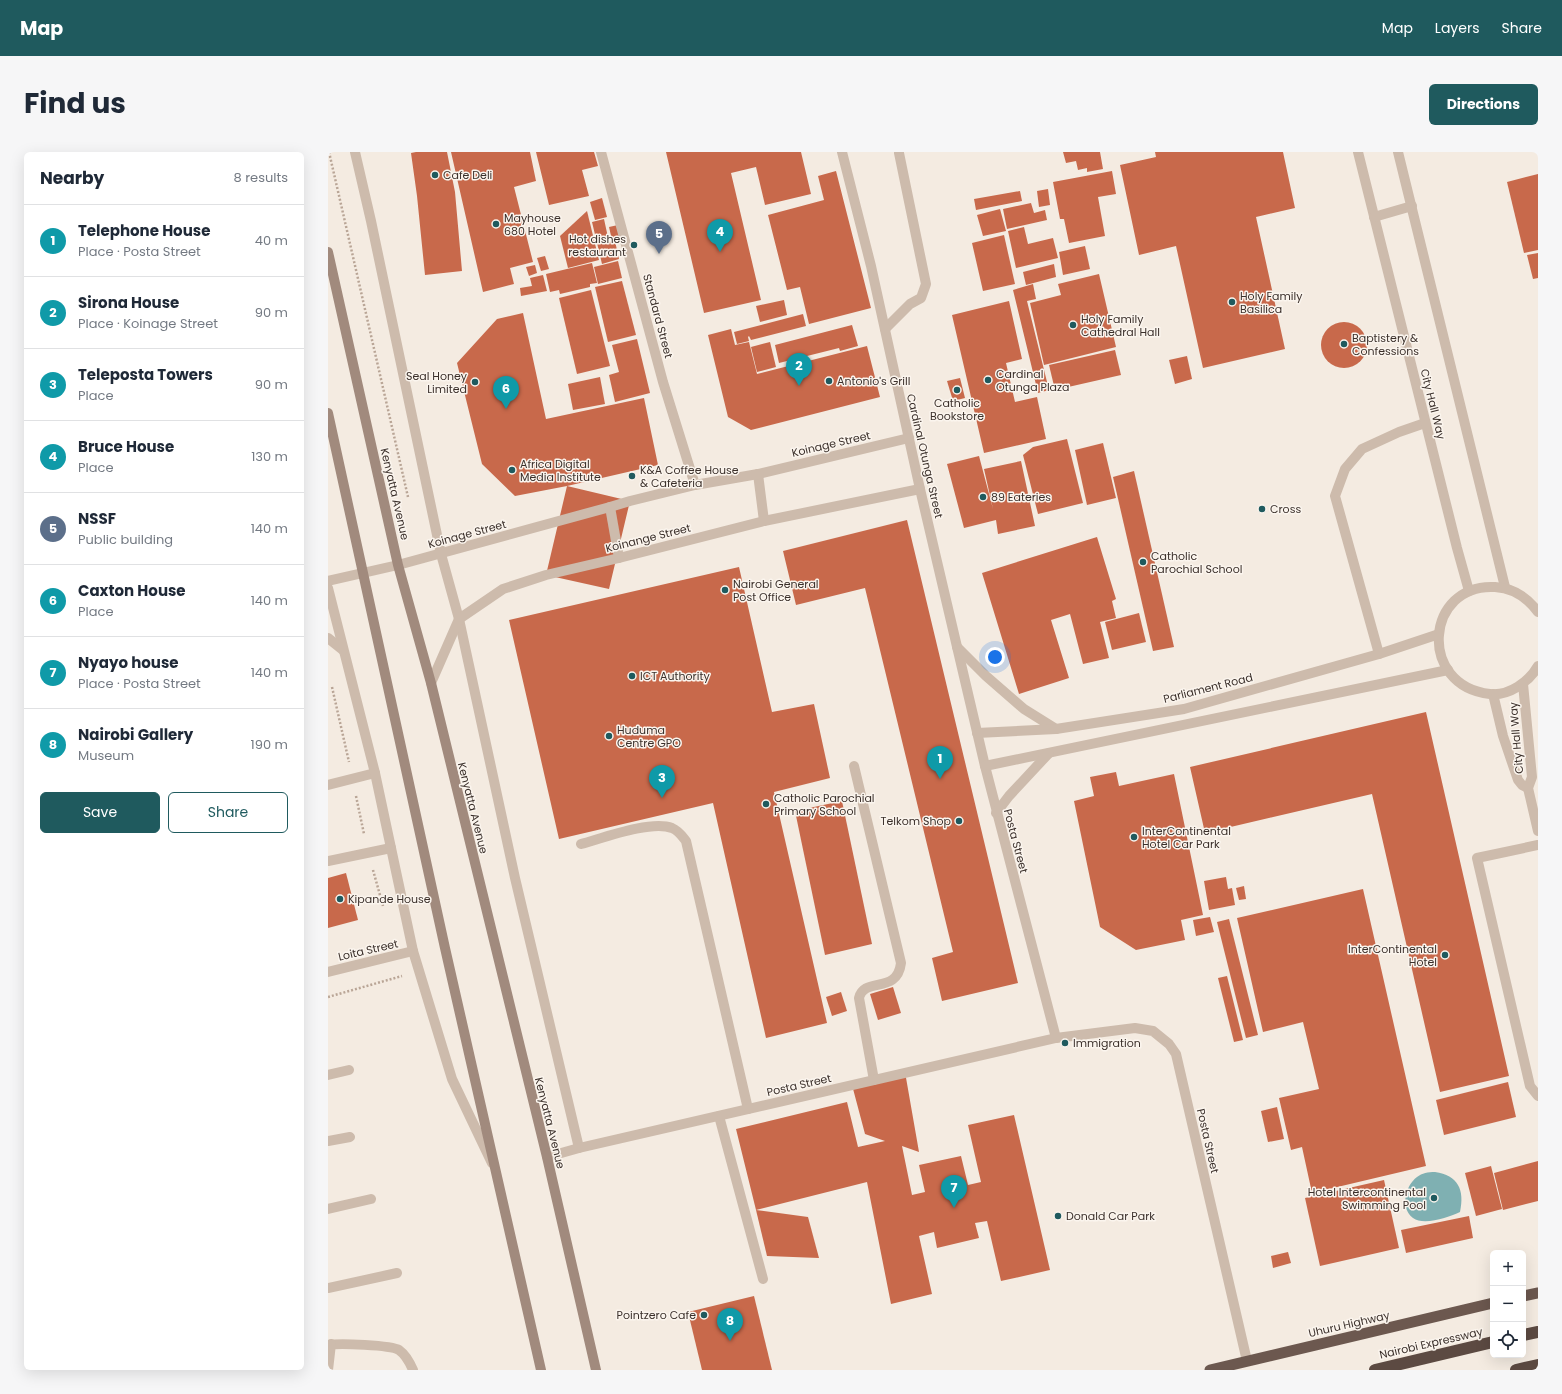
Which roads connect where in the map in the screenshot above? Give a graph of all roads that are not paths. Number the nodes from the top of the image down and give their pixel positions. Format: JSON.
{"nodes":[{"id":1,"x":355,"y":152,"type":"edge"},
{"id":2,"x":601,"y":152,"type":"edge"},
{"id":3,"x":842,"y":152,"type":"edge"},
{"id":4,"x":1358,"y":152,"type":"edge"},
{"id":5,"x":1398,"y":152,"type":"edge"},
{"id":6,"x":899,"y":153,"type":"dead end"},
{"id":7,"x":1412,"y":206,"type":"junction"},
{"id":8,"x":1374,"y":217,"type":"junction"},
{"id":9,"x":328,"y":252,"type":"edge"},
{"id":10,"x":885,"y":329,"type":"junction"},
{"id":11,"x":328,"y":413,"type":"edge"},
{"id":12,"x":1425,"y":423,"type":"junction"},
{"id":13,"x":909,"y":438,"type":"junction"},
{"id":14,"x":758,"y":474,"type":"junction"},
{"id":15,"x":695,"y":485,"type":"junction"},
{"id":16,"x":920,"y":489,"type":"junction"},
{"id":17,"x":610,"y":507,"type":"junction"},
{"id":18,"x":764,"y":521,"type":"junction"},
{"id":19,"x":442,"y":554,"type":"junction"},
{"id":20,"x":619,"y":558,"type":"junction"},
{"id":21,"x":398,"y":565,"type":"junction"},
{"id":22,"x":364,"y":573,"type":"junction"},
{"id":23,"x":328,"y":581,"type":"edge"},
{"id":24,"x":1505,"y":587,"type":"junction"},
{"id":25,"x":328,"y":588,"type":"edge"},
{"id":26,"x":1469,"y":591,"type":"junction"},
{"id":27,"x":1538,"y":612,"type":"edge"},
{"id":28,"x":459,"y":619,"type":"junction"},
{"id":29,"x":1439,"y":634,"type":"junction"},
{"id":30,"x":328,"y":638,"type":"edge"},
{"id":31,"x":957,"y":647,"type":"junction"},
{"id":32,"x":343,"y":650,"type":"junction"},
{"id":33,"x":1380,"y":654,"type":"junction"},
{"id":34,"x":1538,"y":666,"type":"edge"},
{"id":35,"x":1448,"y":670,"type":"junction"},
{"id":36,"x":431,"y":683,"type":"junction"},
{"id":37,"x":1523,"y":684,"type":"junction"},
{"id":38,"x":1493,"y":694,"type":"junction"},
{"id":39,"x":1056,"y":729,"type":"junction"},
{"id":40,"x":977,"y":734,"type":"junction"},
{"id":41,"x":1049,"y":753,"type":"junction"},
{"id":42,"x":854,"y":766,"type":"dead end"},
{"id":43,"x":985,"y":766,"type":"junction"},
{"id":44,"x":375,"y":773,"type":"junction"},
{"id":45,"x":328,"y":785,"type":"edge"},
{"id":46,"x":1528,"y":788,"type":"junction"},
{"id":47,"x":996,"y":813,"type":"junction"},
{"id":48,"x":1538,"y":831,"type":"edge"},
{"id":49,"x":581,"y":844,"type":"dead end"},
{"id":50,"x":1538,"y":845,"type":"edge"},
{"id":51,"x":391,"y":848,"type":"junction"},
{"id":52,"x":328,"y":861,"type":"edge"},
{"id":53,"x":413,"y":952,"type":"junction"},
{"id":54,"x":328,"y":972,"type":"edge"},
{"id":55,"x":1056,"y":1038,"type":"junction"},
{"id":56,"x":349,"y":1070,"type":"dead end"},
{"id":57,"x":328,"y":1075,"type":"edge"},
{"id":58,"x":874,"y":1080,"type":"junction"},
{"id":59,"x":1538,"y":1096,"type":"edge"},
{"id":60,"x":748,"y":1109,"type":"junction"},
{"id":61,"x":719,"y":1116,"type":"junction"},
{"id":62,"x":350,"y":1137,"type":"dead end"},
{"id":63,"x":328,"y":1142,"type":"edge"},
{"id":64,"x":579,"y":1148,"type":"junction"},
{"id":65,"x":547,"y":1157,"type":"junction"},
{"id":66,"x":495,"y":1170,"type":"junction"},
{"id":67,"x":371,"y":1199,"type":"dead end"},
{"id":68,"x":328,"y":1209,"type":"edge"},
{"id":69,"x":397,"y":1273,"type":"dead end"},
{"id":70,"x":763,"y":1279,"type":"dead end"},
{"id":71,"x":328,"y":1288,"type":"edge"},
{"id":72,"x":1538,"y":1292,"type":"edge"},
{"id":73,"x":1526,"y":1295,"type":"edge"},
{"id":74,"x":1490,"y":1304,"type":"edge"},
{"id":75,"x":1538,"y":1332,"type":"edge"},
{"id":76,"x":1526,"y":1334,"type":"edge"},
{"id":77,"x":1490,"y":1343,"type":"edge"},
{"id":78,"x":329,"y":1344,"type":"edge"},
{"id":79,"x":1247,"y":1361,"type":"junction"},
{"id":80,"x":1538,"y":1365,"type":"edge"},
{"id":81,"x":328,"y":1370,"type":"edge"},
{"id":82,"x":413,"y":1370,"type":"edge"},
{"id":83,"x":541,"y":1370,"type":"edge"},
{"id":84,"x":596,"y":1370,"type":"edge"},
{"id":85,"x":1210,"y":1370,"type":"edge"},
{"id":86,"x":1375,"y":1370,"type":"edge"},
{"id":87,"x":1516,"y":1370,"type":"edge"}],
"edges":[{"from":1,"to":19,"type":"street","name":"Kenyatta Avenue"},
{"from":2,"to":15,"type":"street","name":"Standard Street"},
{"from":3,"to":10,"type":"street","name":"Cardinal Otunga Street"},
{"from":4,"to":8,"type":"street","name":"City Hall Way"},
{"from":5,"to":7,"type":"street"},
{"from":6,"to":10,"type":"street"},
{"from":7,"to":8,"type":"street"},
{"from":7,"to":24,"type":"street"},
{"from":8,"to":12,"type":"street","name":"City Hall Way"},
{"from":9,"to":21,"type":"main road","name":"Kenyatta Avenue"},
{"from":10,"to":13,"type":"street","name":"Cardinal Otunga Street"},
{"from":11,"to":22,"type":"main road"},
{"from":12,"to":26,"type":"street","name":"City Hall Way"},
{"from":12,"to":33,"type":"street"},
{"from":13,"to":14,"type":"street","name":"Koinage Street"},
{"from":13,"to":16,"type":"street","name":"Cardinal Otunga Street"},
{"from":14,"to":15,"type":"street","name":"Koinage Street"},
{"from":14,"to":18,"type":"street"},
{"from":15,"to":17,"type":"street","name":"Koinage Street"},
{"from":16,"to":18,"type":"street","name":"Koinange Street"},
{"from":16,"to":31,"type":"street","name":"Cardinal Otunga Street"},
{"from":17,"to":19,"type":"street","name":"Koinage Street"},
{"from":17,"to":20,"type":"street"},
{"from":18,"to":20,"type":"street","name":"Koinange Street"},
{"from":19,"to":21,"type":"street","name":"Koinage Street"},
{"from":19,"to":28,"type":"street","name":"Kenyatta Avenue"},
{"from":20,"to":28,"type":"street","name":"Koinange Street"},
{"from":21,"to":22,"type":"street","name":"Koinage Street"},
{"from":21,"to":36,"type":"main road","name":"Kenyatta Avenue"},
{"from":22,"to":23,"type":"street","name":"Koinage Street"},
{"from":22,"to":66,"type":"main road"},
{"from":24,"to":26,"type":"street","name":"City Hall Way"},
{"from":24,"to":27,"type":"street","name":"City Hall Way"},
{"from":25,"to":32,"type":"street"},
{"from":26,"to":29,"type":"street","name":"City Hall Way"},
{"from":28,"to":36,"type":"street"},
{"from":28,"to":64,"type":"street","name":"Kenyatta Avenue"},
{"from":29,"to":33,"type":"street","name":"Parliament Road"},
{"from":29,"to":35,"type":"street","name":"City Hall Way"},
{"from":30,"to":32,"type":"street"},
{"from":31,"to":39,"type":"street"},
{"from":31,"to":40,"type":"street","name":"Cardinal Otunga Street"},
{"from":32,"to":44,"type":"street"},
{"from":33,"to":39,"type":"street","name":"Parliament Road"},
{"from":34,"to":37,"type":"street","name":"City Hall Way"},
{"from":35,"to":38,"type":"street","name":"City Hall Way"},
{"from":35,"to":41,"type":"street"},
{"from":36,"to":65,"type":"main road","name":"Kenyatta Avenue"},
{"from":37,"to":38,"type":"street","name":"City Hall Way"},
{"from":37,"to":46,"type":"street","name":"City Hall Way"},
{"from":38,"to":46,"type":"street","name":"City Hall Way"},
{"from":39,"to":40,"type":"street","name":"Parliament Road"},
{"from":40,"to":43,"type":"street","name":"Cardinal Otunga Street"},
{"from":41,"to":43,"type":"street"},
{"from":41,"to":47,"type":"street"},
{"from":42,"to":58,"type":"street"},
{"from":43,"to":47,"type":"street","name":"Posta Street"},
{"from":44,"to":45,"type":"street"},
{"from":44,"to":51,"type":"street"},
{"from":46,"to":48,"type":"street","name":"City Hall Way"},
{"from":47,"to":55,"type":"street","name":"Posta Street"},
{"from":49,"to":60,"type":"street"},
{"from":50,"to":59,"type":"street"},
{"from":51,"to":52,"type":"street"},
{"from":51,"to":53,"type":"street"},
{"from":53,"to":54,"type":"street","name":"Loita Street"},
{"from":53,"to":66,"type":"street"},
{"from":55,"to":58,"type":"street","name":"Posta Street"},
{"from":55,"to":79,"type":"street","name":"Posta Street"},
{"from":56,"to":57,"type":"street"},
{"from":58,"to":60,"type":"street","name":"Posta Street"},
{"from":60,"to":61,"type":"street","name":"Posta Street"},
{"from":61,"to":64,"type":"street","name":"Posta Street"},
{"from":61,"to":70,"type":"street"},
{"from":62,"to":63,"type":"street"},
{"from":64,"to":65,"type":"street","name":"Posta Street"},
{"from":65,"to":84,"type":"main road","name":"Kenyatta Avenue"},
{"from":66,"to":83,"type":"main road"},
{"from":67,"to":68,"type":"street"},
{"from":69,"to":71,"type":"street"},
{"from":72,"to":73,"type":"highway"},
{"from":74,"to":79,"type":"highway","name":"Uhuru Highway"},
{"from":75,"to":76,"type":"highway"},
{"from":77,"to":86,"type":"highway","name":"Nairobi Expressway"},
{"from":78,"to":81,"type":"street"},
{"from":78,"to":82,"type":"street"},
{"from":79,"to":85,"type":"highway","name":"Uhuru Highway"},
{"from":80,"to":87,"type":"highway"}]}
